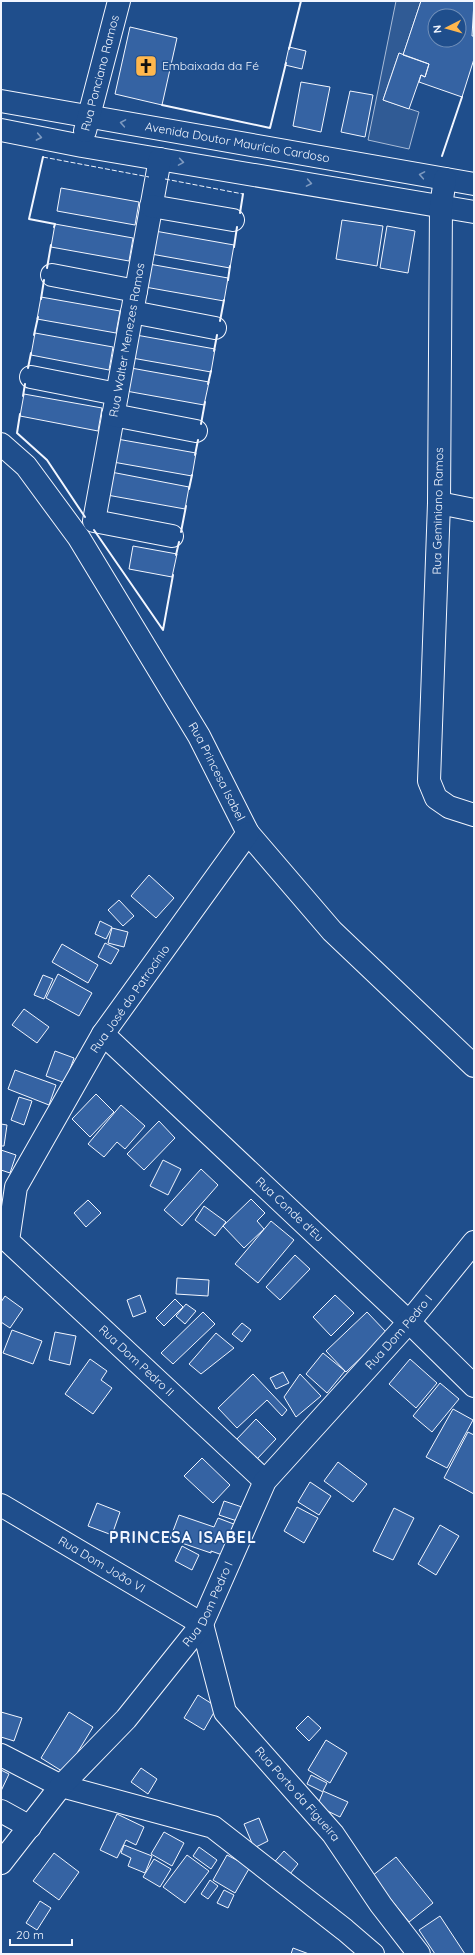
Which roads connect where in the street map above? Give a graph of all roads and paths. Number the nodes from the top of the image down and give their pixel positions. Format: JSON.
{"nodes":[{"id":1,"x":119,"y":1,"type":"edge"},
{"id":2,"x":1,"y":101,"type":"edge"},
{"id":3,"x":89,"y":117,"type":"junction"},
{"id":4,"x":1,"y":130,"type":"edge"},
{"id":5,"x":82,"y":146,"type":"junction"},
{"id":6,"x":258,"y":146,"type":"junction"},
{"id":7,"x":160,"y":159,"type":"junction"},
{"id":8,"x":253,"y":174,"type":"junction"},
{"id":9,"x":445,"y":179,"type":"junction"},
{"id":10,"x":474,"y":184,"type":"edge"},
{"id":11,"x":151,"y":206,"type":"junction"},
{"id":12,"x":440,"y":206,"type":"junction"},
{"id":13,"x":474,"y":212,"type":"edge"},
{"id":14,"x":233,"y":220,"type":"dead end"},
{"id":15,"x":52,"y":275,"type":"dead end"},
{"id":16,"x":136,"y":291,"type":"junction"},
{"id":17,"x":132,"y":312,"type":"junction"},
{"id":18,"x":215,"y":328,"type":"dead end"},
{"id":19,"x":31,"y":377,"type":"dead end"},
{"id":20,"x":117,"y":394,"type":"junction"},
{"id":21,"x":113,"y":415,"type":"junction"},
{"id":22,"x":196,"y":431,"type":"dead end"},
{"id":23,"x":1,"y":444,"type":"edge"},
{"id":24,"x":439,"y":503,"type":"junction"},
{"id":25,"x":474,"y":510,"type":"edge"},
{"id":26,"x":172,"y":536,"type":"dead end"},
{"id":27,"x":474,"y":815,"type":"edge"},
{"id":28,"x":248,"y":833,"type":"junction"},
{"id":29,"x":103,"y":1034,"type":"junction"},
{"id":30,"x":474,"y":1066,"type":"edge"},
{"id":31,"x":8,"y":1241,"type":"joint"},
{"id":32,"x":474,"y":1242,"type":"edge"},
{"id":33,"x":409,"y":1322,"type":"junction"},
{"id":34,"x":474,"y":1386,"type":"edge"},
{"id":35,"x":265,"y":1481,"type":"junction"},
{"id":36,"x":1,"y":1505,"type":"edge"},
{"id":37,"x":202,"y":1624,"type":"junction"},
{"id":38,"x":1,"y":1755,"type":"edge"},
{"id":39,"x":61,"y":1786,"type":"junction"},
{"id":40,"x":1,"y":1811,"type":"edge"},
{"id":41,"x":30,"y":1827,"type":"junction"},
{"id":42,"x":1,"y":1863,"type":"edge"},
{"id":43,"x":373,"y":1954,"type":"edge"},
{"id":44,"x":419,"y":1954,"type":"edge"}],
"edges":[{"from":1,"to":3,"type":"street","name":"Rua Ponciano Ramos"},
{"from":2,"to":3,"type":"street","name":"Avenida Doutor Maurício Cardoso"},
{"from":3,"to":5,"type":"street","name":"Rua Ponciano Ramos"},
{"from":6,"to":3,"type":"street","name":"Avenida Doutor Maurício Cardoso","one_way":true},
{"from":4,"to":5,"type":"street","one_way":true},
{"from":5,"to":7,"type":"street"},
{"from":6,"to":8,"type":"street"},
{"from":9,"to":6,"type":"street","name":"Avenida Doutor Maurício Cardoso","one_way":true},
{"from":7,"to":8,"type":"street","one_way":true},
{"from":7,"to":11,"type":"street","name":"Rua Walter Menezes Ramos"},
{"from":8,"to":12,"type":"street","one_way":true},
{"from":9,"to":10,"type":"street","name":"Avenida Doutor Maurício Cardoso"},
{"from":9,"to":12,"type":"street","name":"Rua Geminiano Ramos"},
{"from":11,"to":14,"type":"street"},
{"from":11,"to":16,"type":"street","name":"Rua Walter Menezes Ramos"},
{"from":12,"to":13,"type":"street"},
{"from":12,"to":24,"type":"street","name":"Rua Geminiano Ramos"},
{"from":15,"to":16,"type":"street"},
{"from":16,"to":17,"type":"street","name":"Rua Walter Menezes Ramos"},
{"from":17,"to":18,"type":"street"},
{"from":17,"to":20,"type":"street","name":"Rua Walter Menezes Ramos"},
{"from":19,"to":20,"type":"street"},
{"from":20,"to":21,"type":"street","name":"Rua Walter Menezes Ramos"},
{"from":21,"to":22,"type":"street"},
{"from":21,"to":26,"type":"street","name":"Rua Walter Menezes Ramos"},
{"from":23,"to":28,"type":"street","name":"Rua Princesa Isabel"},
{"from":24,"to":25,"type":"street"},
{"from":24,"to":27,"type":"street","name":"Rua Geminiano Ramos"},
{"from":28,"to":29,"type":"street","name":"Rua José do Patrocínio"},
{"from":28,"to":30,"type":"street","name":"Rua Princesa Isabel"},
{"from":29,"to":31,"type":"street","name":"Rua José do Patrocínio"},
{"from":29,"to":33,"type":"street","name":"Rua Conde d'Eu"},
{"from":31,"to":35,"type":"street","name":"Rua Dom Pedro II"},
{"from":32,"to":33,"type":"street","name":"Rua Dom Pedro I"},
{"from":33,"to":34,"type":"street","name":"Rua Conde d'Eu"},
{"from":33,"to":35,"type":"street","name":"Rua Dom Pedro I"},
{"from":35,"to":37,"type":"street","name":"Rua Dom Pedro I"},
{"from":36,"to":37,"type":"street","name":"Rua Dom João VI"},
{"from":37,"to":39,"type":"street","name":"Rua Dom Pedro I"},
{"from":37,"to":44,"type":"street","name":"Rua Porto da Figueira"},
{"from":38,"to":39,"type":"street"},
{"from":39,"to":41,"type":"street","name":"Rua Dom Pedro I"},
{"from":39,"to":43,"type":"street"},
{"from":40,"to":41,"type":"street"},
{"from":41,"to":42,"type":"street","name":"Rua Dom Pedro I"}]}
